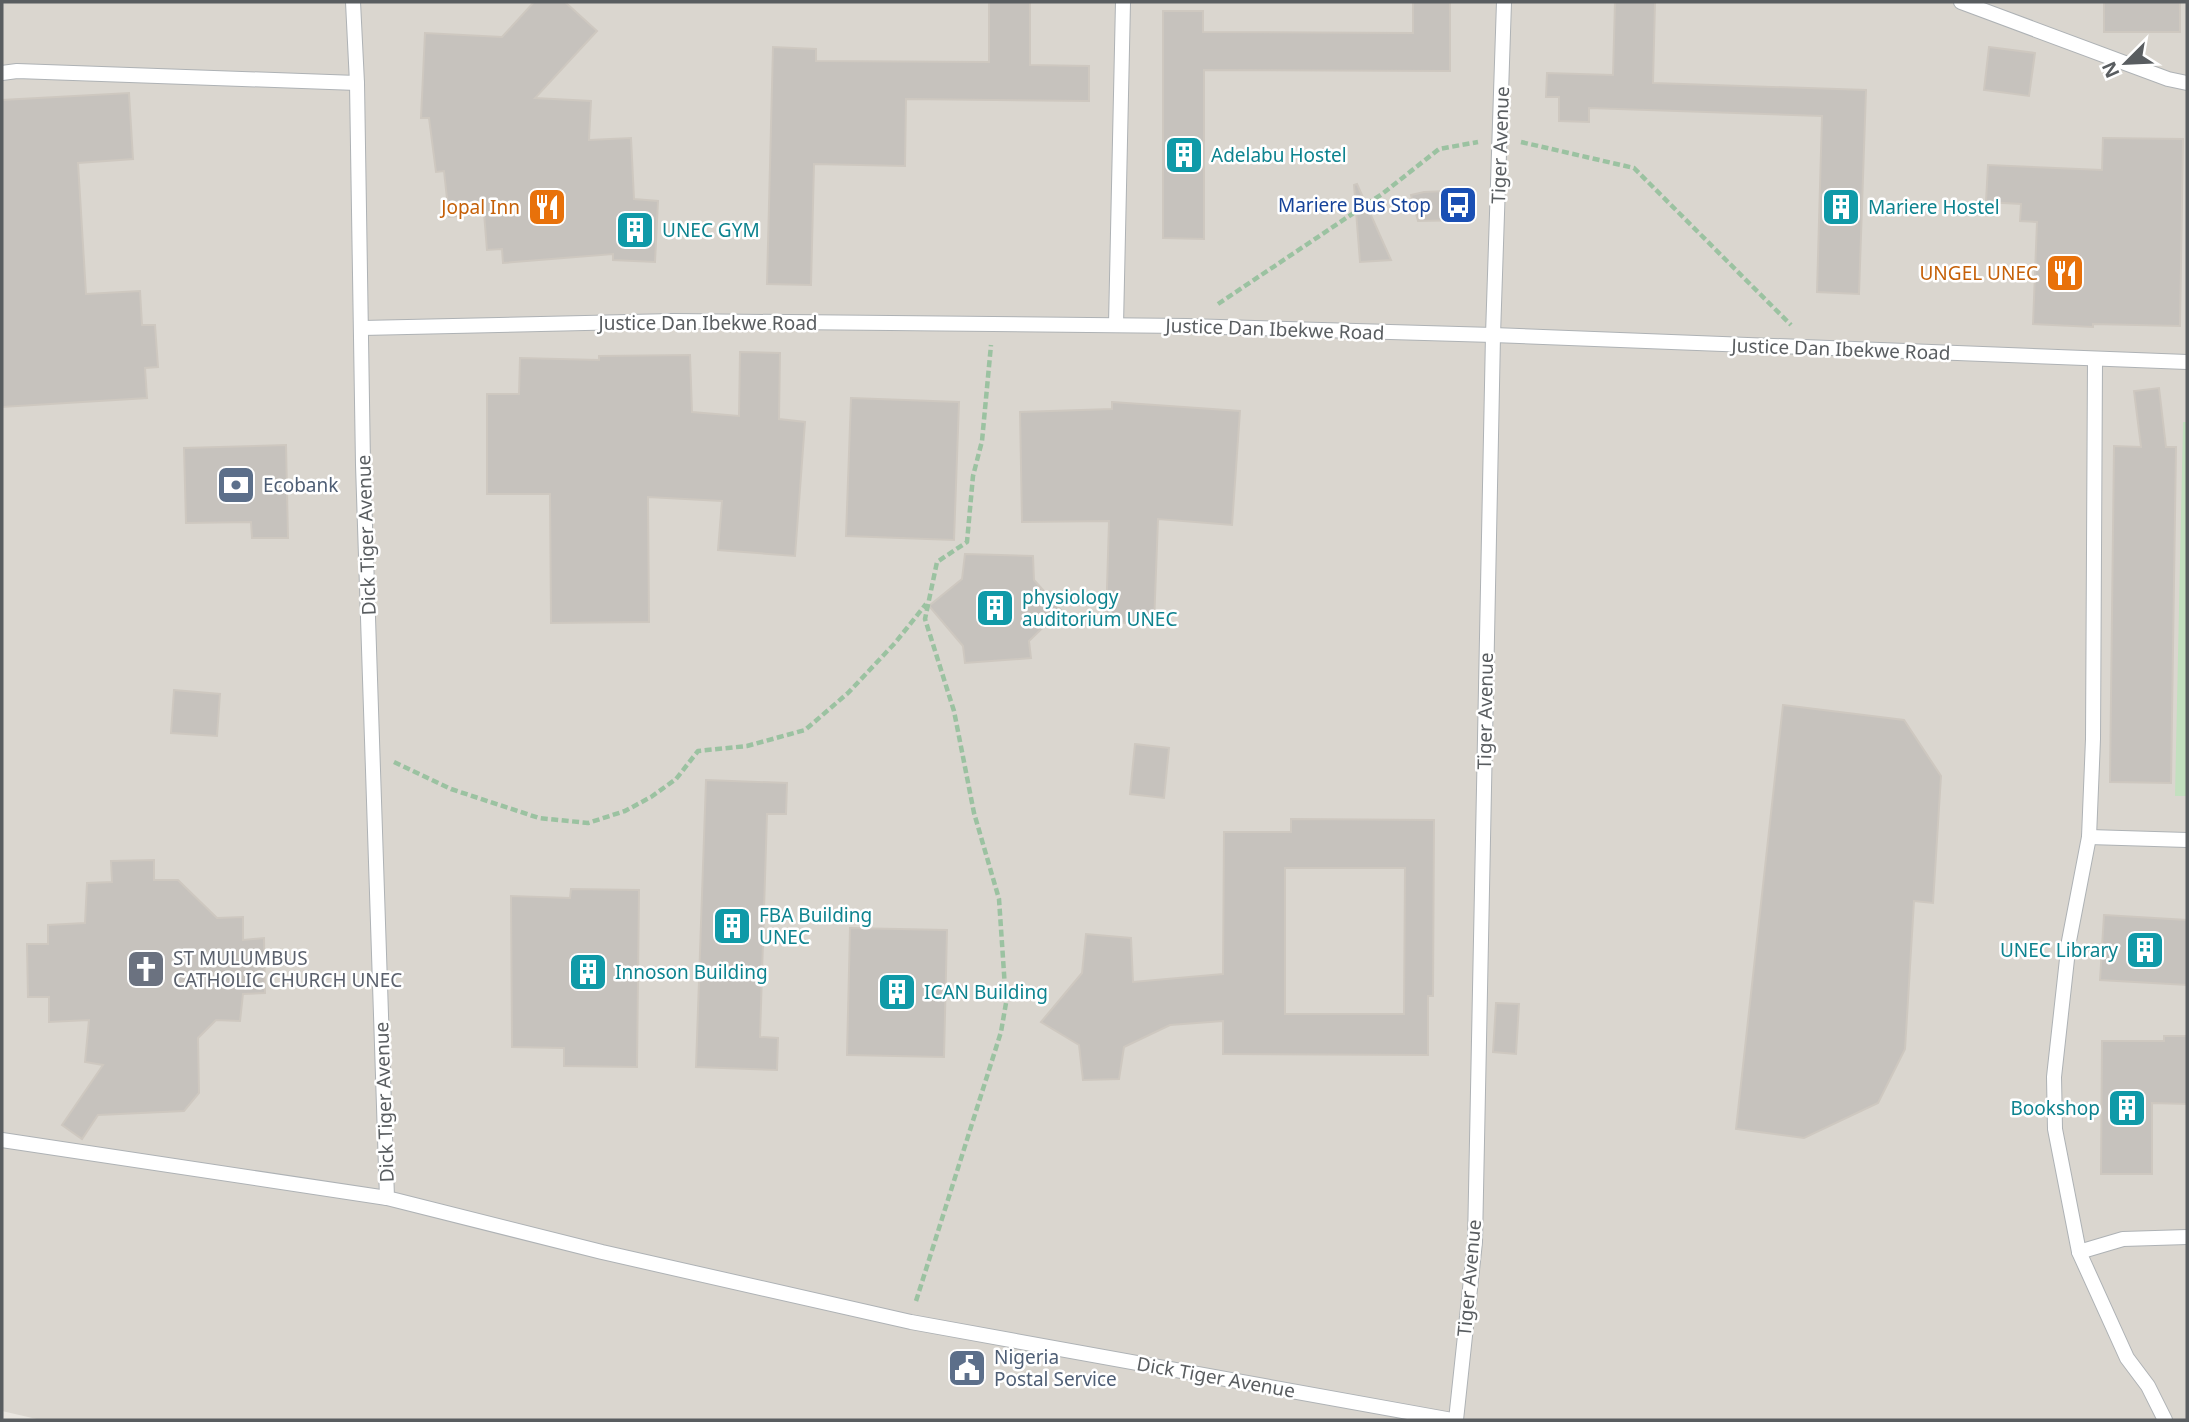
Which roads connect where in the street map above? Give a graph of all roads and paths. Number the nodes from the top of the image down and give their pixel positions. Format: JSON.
{"nodes":[{"id":1,"x":353,"y":2,"type":"edge"},
{"id":2,"x":1122,"y":2,"type":"edge"},
{"id":3,"x":1504,"y":2,"type":"edge"},
{"id":4,"x":1961,"y":2,"type":"edge"},
{"id":5,"x":2,"y":73,"type":"edge"},
{"id":6,"x":357,"y":83,"type":"junction"},
{"id":7,"x":2187,"y":83,"type":"edge"},
{"id":8,"x":993,"y":325,"type":"junction"},
{"id":9,"x":1116,"y":325,"type":"junction"},
{"id":10,"x":362,"y":328,"type":"junction"},
{"id":11,"x":1493,"y":335,"type":"junction"},
{"id":12,"x":2095,"y":360,"type":"junction"},
{"id":13,"x":2187,"y":362,"type":"edge"},
{"id":14,"x":927,"y":603,"type":"junction"},
{"id":15,"x":372,"y":752,"type":"junction"},
{"id":16,"x":2089,"y":837,"type":"junction"},
{"id":17,"x":2187,"y":840,"type":"edge"},
{"id":18,"x":2,"y":1140,"type":"edge"},
{"id":19,"x":387,"y":1198,"type":"junction"},
{"id":20,"x":2187,"y":1237,"type":"edge"},
{"id":21,"x":2079,"y":1252,"type":"junction"},
{"id":22,"x":911,"y":1322,"type":"junction"},
{"id":23,"x":1454,"y":1420,"type":"edge"},
{"id":24,"x":2165,"y":1420,"type":"edge"}],
"edges":[{"from":1,"to":6,"type":"lane","name":"Dick Tiger Avenue"},
{"from":2,"to":9,"type":"lane"},
{"from":3,"to":11,"type":"lane","name":"Tiger Avenue"},
{"from":4,"to":7,"type":"lane"},
{"from":5,"to":6,"type":"lane"},
{"from":6,"to":10,"type":"lane","name":"Dick Tiger Avenue"},
{"from":8,"to":9,"type":"lane","name":"Justice Dan Ibekwe Road"},
{"from":8,"to":10,"type":"lane","name":"Justice Dan Ibekwe Road"},
{"from":8,"to":14,"type":"path"},
{"from":9,"to":11,"type":"lane","name":"Justice Dan Ibekwe Road"},
{"from":10,"to":15,"type":"lane","name":"Dick Tiger Avenue"},
{"from":11,"to":12,"type":"lane","name":"Justice Dan Ibekwe Road"},
{"from":11,"to":23,"type":"lane","name":"Tiger Avenue"},
{"from":12,"to":13,"type":"lane","name":"Justice Dan Ibekwe Road"},
{"from":12,"to":16,"type":"lane"},
{"from":14,"to":15,"type":"path"},
{"from":14,"to":22,"type":"path"},
{"from":15,"to":19,"type":"lane","name":"Dick Tiger Avenue"},
{"from":16,"to":17,"type":"lane"},
{"from":16,"to":21,"type":"lane"},
{"from":18,"to":19,"type":"lane"},
{"from":19,"to":22,"type":"lane","name":"Dick Tiger Avenue"},
{"from":20,"to":21,"type":"lane"},
{"from":21,"to":24,"type":"lane"},
{"from":22,"to":23,"type":"lane","name":"Dick Tiger Avenue"}]}
